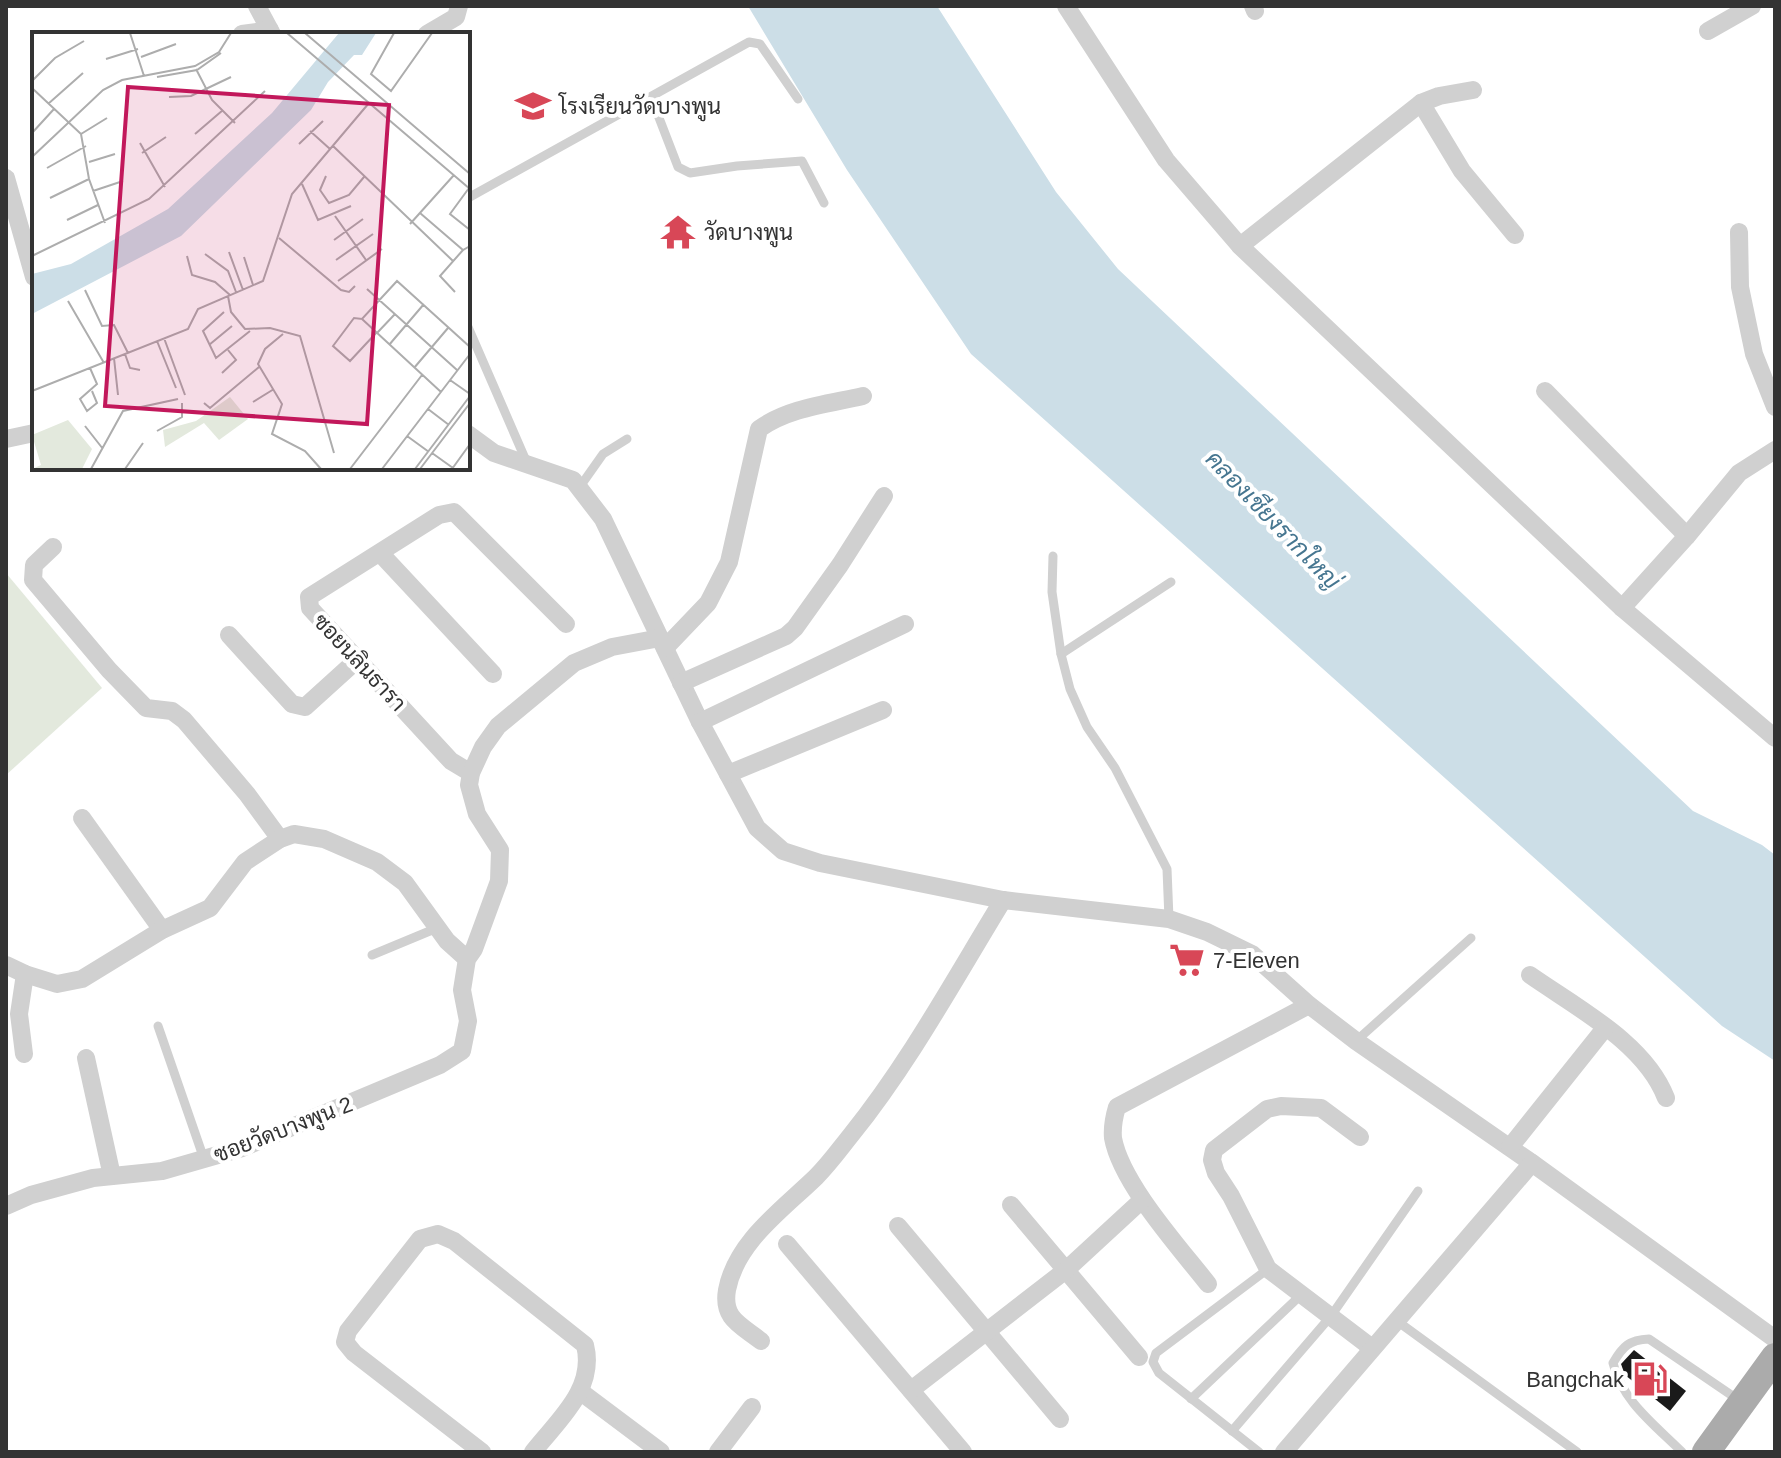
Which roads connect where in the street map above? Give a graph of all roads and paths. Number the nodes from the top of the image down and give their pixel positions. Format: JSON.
{"nodes":[{"id":1,"x":257,"y":6,"type":"edge"},
{"id":2,"x":459,"y":6,"type":"edge"},
{"id":3,"x":1066,"y":6,"type":"edge"},
{"id":4,"x":1752,"y":6,"type":"edge"},
{"id":5,"x":1708,"y":31,"type":"dead end"},
{"id":6,"x":271,"y":32,"type":"edge"},
{"id":7,"x":430,"y":32,"type":"edge"},
{"id":8,"x":1473,"y":90,"type":"dead end"},
{"id":9,"x":651,"y":97,"type":"junction"},
{"id":10,"x":798,"y":99,"type":"dead end"},
{"id":11,"x":1421,"y":103,"type":"junction"},
{"id":12,"x":6,"y":178,"type":"edge"},
{"id":13,"x":470,"y":197,"type":"edge"},
{"id":14,"x":824,"y":203,"type":"dead end"},
{"id":15,"x":1739,"y":232,"type":"dead end"},
{"id":16,"x":1515,"y":235,"type":"dead end"},
{"id":17,"x":1240,"y":246,"type":"junction"},
{"id":18,"x":32,"y":270,"type":"edge"},
{"id":19,"x":470,"y":332,"type":"edge"},
{"id":20,"x":1545,"y":391,"type":"dead end"},
{"id":21,"x":863,"y":396,"type":"dead end"},
{"id":22,"x":1775,"y":407,"type":"edge"},
{"id":23,"x":32,"y":433,"type":"edge"},
{"id":24,"x":470,"y":435,"type":"edge"},
{"id":25,"x":6,"y":439,"type":"edge"},
{"id":26,"x":627,"y":439,"type":"dead end"},
{"id":27,"x":1775,"y":450,"type":"edge"},
{"id":28,"x":527,"y":464,"type":"junction"},
{"id":29,"x":579,"y":488,"type":"junction"},
{"id":30,"x":884,"y":496,"type":"dead end"},
{"id":31,"x":1687,"y":536,"type":"junction"},
{"id":32,"x":53,"y":547,"type":"dead end"},
{"id":33,"x":380,"y":553,"type":"junction"},
{"id":34,"x":1053,"y":556,"type":"dead end"},
{"id":35,"x":1171,"y":582,"type":"dead end"},
{"id":36,"x":1622,"y":608,"type":"junction"},
{"id":37,"x":566,"y":624,"type":"dead end"},
{"id":38,"x":905,"y":624,"type":"dead end"},
{"id":39,"x":229,"y":635,"type":"dead end"},
{"id":40,"x":662,"y":643,"type":"junction"},
{"id":41,"x":1061,"y":654,"type":"junction"},
{"id":42,"x":358,"y":659,"type":"junction"},
{"id":43,"x":493,"y":674,"type":"dead end"},
{"id":44,"x":681,"y":683,"type":"junction"},
{"id":45,"x":883,"y":710,"type":"dead end"},
{"id":46,"x":700,"y":722,"type":"junction"},
{"id":47,"x":1775,"y":738,"type":"edge"},
{"id":48,"x":471,"y":773,"type":"junction"},
{"id":49,"x":728,"y":774,"type":"junction"},
{"id":50,"x":82,"y":818,"type":"dead end"},
{"id":51,"x":280,"y":839,"type":"junction"},
{"id":52,"x":1003,"y":900,"type":"junction"},
{"id":53,"x":1169,"y":919,"type":"junction"},
{"id":54,"x":437,"y":928,"type":"junction"},
{"id":55,"x":162,"y":930,"type":"junction"},
{"id":56,"x":1471,"y":938,"type":"dead end"},
{"id":57,"x":372,"y":955,"type":"dead end"},
{"id":58,"x":467,"y":959,"type":"junction"},
{"id":59,"x":6,"y":965,"type":"edge"},
{"id":60,"x":1530,"y":975,"type":"dead end"},
{"id":61,"x":23,"y":980,"type":"junction"},
{"id":62,"x":1309,"y":1005,"type":"junction"},
{"id":63,"x":158,"y":1026,"type":"dead end"},
{"id":64,"x":1605,"y":1028,"type":"junction"},
{"id":65,"x":1356,"y":1041,"type":"junction"},
{"id":66,"x":24,"y":1054,"type":"dead end"},
{"id":67,"x":86,"y":1058,"type":"dead end"},
{"id":68,"x":1666,"y":1098,"type":"dead end"},
{"id":69,"x":1360,"y":1137,"type":"dead end"},
{"id":70,"x":1510,"y":1147,"type":"junction"},
{"id":71,"x":204,"y":1159,"type":"junction"},
{"id":72,"x":1532,"y":1163,"type":"junction"},
{"id":73,"x":112,"y":1176,"type":"junction"},
{"id":74,"x":6,"y":1184,"type":"edge"},
{"id":75,"x":1418,"y":1191,"type":"dead end"},
{"id":76,"x":1142,"y":1200,"type":"junction"},
{"id":77,"x":10,"y":1204,"type":"edge"},
{"id":78,"x":1011,"y":1205,"type":"dead end"},
{"id":79,"x":898,"y":1226,"type":"dead end"},
{"id":80,"x":787,"y":1244,"type":"dead end"},
{"id":81,"x":1268,"y":1269,"type":"junction"},
{"id":82,"x":1066,"y":1270,"type":"junction"},
{"id":83,"x":1208,"y":1284,"type":"dead end"},
{"id":84,"x":1302,"y":1293,"type":"junction"},
{"id":85,"x":1331,"y":1316,"type":"junction"},
{"id":86,"x":1397,"y":1321,"type":"junction"},
{"id":87,"x":986,"y":1331,"type":"junction"},
{"id":88,"x":1775,"y":1339,"type":"edge"},
{"id":89,"x":761,"y":1341,"type":"dead end"},
{"id":90,"x":1372,"y":1348,"type":"junction"},
{"id":91,"x":1139,"y":1357,"type":"dead end"},
{"id":92,"x":1775,"y":1357,"type":"edge"},
{"id":93,"x":911,"y":1390,"type":"junction"},
{"id":94,"x":581,"y":1392,"type":"junction"},
{"id":95,"x":1191,"y":1399,"type":"junction"},
{"id":96,"x":1743,"y":1402,"type":"junction"},
{"id":97,"x":752,"y":1407,"type":"dead end"},
{"id":98,"x":1060,"y":1419,"type":"dead end"},
{"id":99,"x":1232,"y":1431,"type":"junction"},
{"id":100,"x":482,"y":1452,"type":"edge"},
{"id":101,"x":533,"y":1452,"type":"edge"},
{"id":102,"x":661,"y":1452,"type":"edge"},
{"id":103,"x":718,"y":1452,"type":"edge"},
{"id":104,"x":963,"y":1452,"type":"edge"},
{"id":105,"x":1259,"y":1452,"type":"edge"},
{"id":106,"x":1284,"y":1452,"type":"edge"},
{"id":107,"x":1577,"y":1452,"type":"edge"},
{"id":108,"x":1682,"y":1452,"type":"edge"},
{"id":109,"x":1706,"y":1452,"type":"edge"}],
"edges":[{"from":1,"to":6,"type":"street"},
{"from":2,"to":7,"type":"street"},
{"from":3,"to":17,"type":"street"},
{"from":4,"to":5,"type":"street"},
{"from":8,"to":11,"type":"street"},
{"from":9,"to":10,"type":"lane"},
{"from":9,"to":13,"type":"lane"},
{"from":9,"to":14,"type":"lane"},
{"from":11,"to":16,"type":"street"},
{"from":11,"to":17,"type":"street"},
{"from":12,"to":18,"type":"street"},
{"from":15,"to":22,"type":"street"},
{"from":17,"to":36,"type":"street"},
{"from":19,"to":28,"type":"lane"},
{"from":20,"to":31,"type":"street"},
{"from":21,"to":40,"type":"street"},
{"from":23,"to":25,"type":"street"},
{"from":24,"to":28,"type":"street"},
{"from":26,"to":29,"type":"lane"},
{"from":27,"to":31,"type":"street"},
{"from":28,"to":29,"type":"street"},
{"from":29,"to":40,"type":"street"},
{"from":30,"to":44,"type":"street"},
{"from":31,"to":36,"type":"street"},
{"from":32,"to":51,"type":"street"},
{"from":33,"to":37,"type":"street","name":"ซอยนลินธารา"},
{"from":33,"to":42,"type":"street","name":"ซอยนลินธารา"},
{"from":33,"to":43,"type":"street"},
{"from":34,"to":41,"type":"lane"},
{"from":35,"to":41,"type":"lane"},
{"from":36,"to":47,"type":"street"},
{"from":38,"to":46,"type":"street"},
{"from":39,"to":42,"type":"street"},
{"from":40,"to":44,"type":"street"},
{"from":40,"to":48,"type":"street"},
{"from":41,"to":53,"type":"lane"},
{"from":42,"to":48,"type":"street","name":"ซอยนลินธารา"},
{"from":44,"to":46,"type":"street"},
{"from":45,"to":49,"type":"street"},
{"from":46,"to":49,"type":"street"},
{"from":48,"to":58,"type":"street","name":"ซอยวัดบางพูน 2"},
{"from":49,"to":52,"type":"street"},
{"from":50,"to":55,"type":"street"},
{"from":51,"to":54,"type":"street"},
{"from":51,"to":55,"type":"street"},
{"from":52,"to":53,"type":"street"},
{"from":52,"to":89,"type":"street"},
{"from":53,"to":62,"type":"street"},
{"from":54,"to":57,"type":"lane"},
{"from":54,"to":58,"type":"street"},
{"from":55,"to":61,"type":"street"},
{"from":56,"to":65,"type":"lane"},
{"from":58,"to":71,"type":"street","name":"ซอยวัดบางพูน 2"},
{"from":59,"to":61,"type":"street"},
{"from":60,"to":64,"type":"street"},
{"from":61,"to":66,"type":"street"},
{"from":62,"to":65,"type":"street"},
{"from":62,"to":76,"type":"street"},
{"from":63,"to":71,"type":"lane"},
{"from":64,"to":68,"type":"street"},
{"from":64,"to":70,"type":"street"},
{"from":65,"to":70,"type":"street"},
{"from":67,"to":73,"type":"street"},
{"from":69,"to":81,"type":"street"},
{"from":70,"to":72,"type":"street"},
{"from":71,"to":73,"type":"street","name":"ซอยวัดบางพูน 2"},
{"from":72,"to":86,"type":"street"},
{"from":72,"to":88,"type":"street"},
{"from":73,"to":77,"type":"street","name":"ซอยวัดบางพูน 2"},
{"from":74,"to":77,"type":"street"},
{"from":75,"to":85,"type":"lane"},
{"from":76,"to":82,"type":"street"},
{"from":76,"to":83,"type":"street"},
{"from":78,"to":82,"type":"street"},
{"from":79,"to":87,"type":"street"},
{"from":80,"to":93,"type":"street"},
{"from":81,"to":84,"type":"street"},
{"from":81,"to":95,"type":"lane"},
{"from":82,"to":87,"type":"street"},
{"from":82,"to":91,"type":"street"},
{"from":84,"to":85,"type":"street"},
{"from":84,"to":95,"type":"lane"},
{"from":85,"to":90,"type":"street"},
{"from":85,"to":99,"type":"lane"},
{"from":86,"to":90,"type":"street"},
{"from":86,"to":107,"type":"lane"},
{"from":87,"to":93,"type":"street"},
{"from":87,"to":98,"type":"street"},
{"from":90,"to":106,"type":"street"},
{"from":92,"to":96,"type":"main road"},
{"from":93,"to":104,"type":"street"},
{"from":94,"to":100,"type":"street"},
{"from":94,"to":101,"type":"street"},
{"from":94,"to":102,"type":"street"},
{"from":95,"to":99,"type":"lane"},
{"from":96,"to":108,"type":"lane"},
{"from":96,"to":109,"type":"main road"},
{"from":97,"to":103,"type":"street"},
{"from":99,"to":105,"type":"lane"}]}
